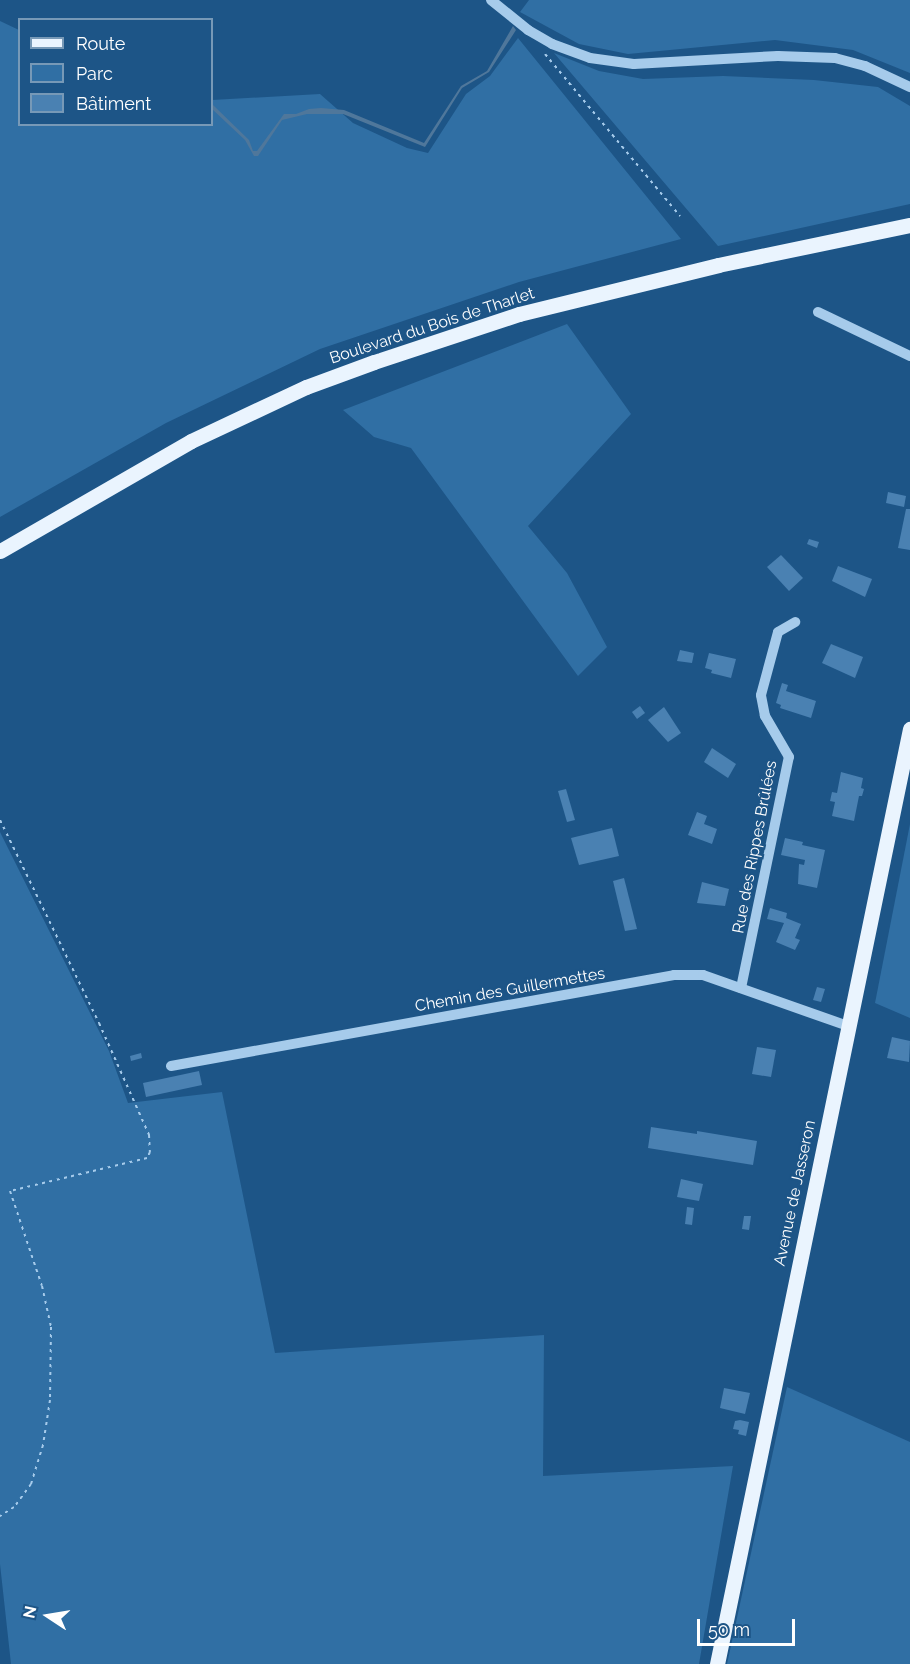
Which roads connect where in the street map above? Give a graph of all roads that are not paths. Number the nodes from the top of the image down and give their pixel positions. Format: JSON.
{"nodes":[{"id":1,"x":491,"y":0,"type":"edge"},
{"id":2,"x":910,"y":87,"type":"edge"},
{"id":3,"x":910,"y":225,"type":"edge"},
{"id":4,"x":818,"y":312,"type":"dead end"},
{"id":5,"x":910,"y":356,"type":"edge"},
{"id":6,"x":0,"y":551,"type":"edge"},
{"id":7,"x":795,"y":622,"type":"dead end"},
{"id":8,"x":910,"y":729,"type":"edge"},
{"id":9,"x":741,"y":988,"type":"junction"},
{"id":10,"x":848,"y":1026,"type":"junction"},
{"id":11,"x":171,"y":1066,"type":"dead end"},
{"id":12,"x":717,"y":1664,"type":"edge"}],
"edges":[{"from":1,"to":2,"type":"street"},
{"from":3,"to":6,"type":"main road","name":"Boulevard du Bois de Tharlet"},
{"from":4,"to":5,"type":"street"},
{"from":7,"to":9,"type":"street","name":"Rue des Rippes Brûlées"},
{"from":8,"to":10,"type":"main road","name":"Avenue de Jasseron"},
{"from":9,"to":10,"type":"street","name":"Chemin des Guillermettes"},
{"from":9,"to":11,"type":"street","name":"Chemin des Guillermettes"},
{"from":10,"to":12,"type":"main road","name":"Avenue de Jasseron"}]}
